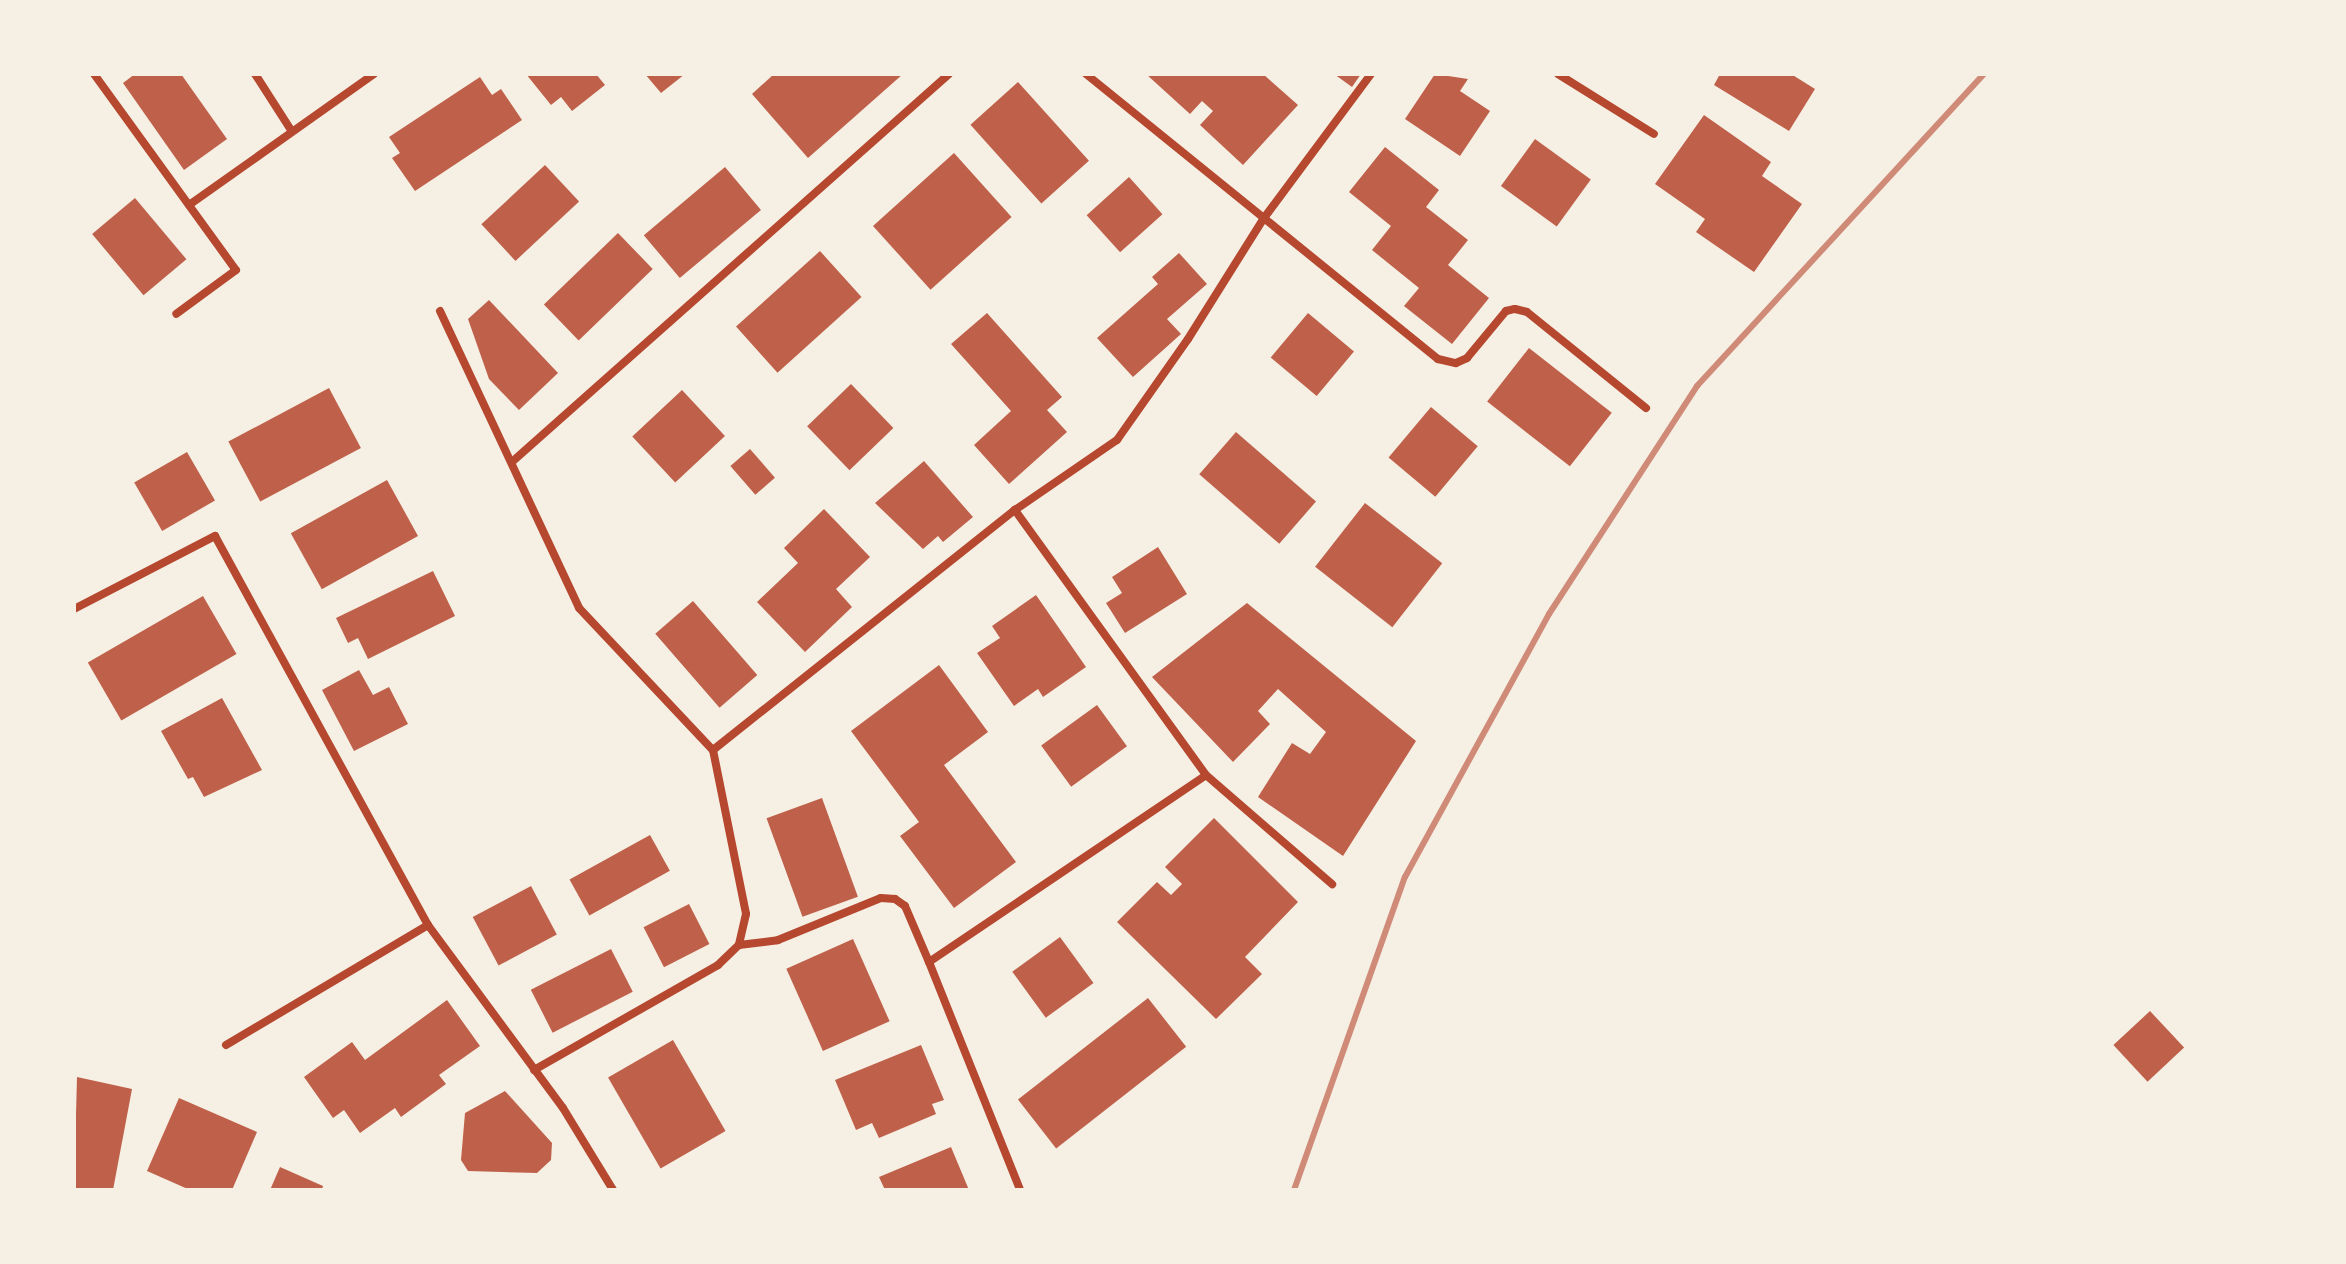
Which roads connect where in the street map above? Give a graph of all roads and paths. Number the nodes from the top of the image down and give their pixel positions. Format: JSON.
{"nodes":[{"id":1,"x":94,"y":74,"type":"edge"},
{"id":2,"x":255,"y":74,"type":"edge"},
{"id":3,"x":374,"y":74,"type":"edge"},
{"id":4,"x":949,"y":74,"type":"edge"},
{"id":5,"x":1086,"y":74,"type":"edge"},
{"id":6,"x":1371,"y":74,"type":"edge"},
{"id":7,"x":1558,"y":74,"type":"edge"},
{"id":8,"x":291,"y":130,"type":"junction"},
{"id":9,"x":1654,"y":134,"type":"dead end"},
{"id":10,"x":189,"y":205,"type":"junction"},
{"id":11,"x":1264,"y":218,"type":"junction"},
{"id":12,"x":440,"y":311,"type":"dead end"},
{"id":13,"x":176,"y":314,"type":"dead end"},
{"id":14,"x":1646,"y":408,"type":"dead end"},
{"id":15,"x":513,"y":461,"type":"junction"},
{"id":16,"x":1015,"y":510,"type":"junction"},
{"id":17,"x":74,"y":609,"type":"edge"},
{"id":18,"x":713,"y":750,"type":"junction"},
{"id":19,"x":1206,"y":775,"type":"junction"},
{"id":20,"x":1332,"y":884,"type":"dead end"},
{"id":21,"x":428,"y":925,"type":"junction"},
{"id":22,"x":739,"y":945,"type":"junction"},
{"id":23,"x":929,"y":962,"type":"junction"},
{"id":24,"x":226,"y":1045,"type":"dead end"},
{"id":25,"x":534,"y":1070,"type":"junction"},
{"id":26,"x":613,"y":1190,"type":"edge"},
{"id":27,"x":1020,"y":1190,"type":"edge"}],
"edges":[{"from":1,"to":10,"type":"street"},
{"from":2,"to":8,"type":"street"},
{"from":3,"to":8,"type":"street"},
{"from":4,"to":15,"type":"street"},
{"from":5,"to":11,"type":"street"},
{"from":6,"to":11,"type":"street"},
{"from":7,"to":9,"type":"street"},
{"from":8,"to":10,"type":"street"},
{"from":10,"to":13,"type":"street"},
{"from":11,"to":14,"type":"street"},
{"from":11,"to":16,"type":"street"},
{"from":12,"to":15,"type":"street"},
{"from":15,"to":18,"type":"street"},
{"from":16,"to":18,"type":"street"},
{"from":16,"to":19,"type":"street"},
{"from":17,"to":21,"type":"street"},
{"from":18,"to":22,"type":"street"},
{"from":19,"to":20,"type":"street"},
{"from":19,"to":23,"type":"street"},
{"from":21,"to":24,"type":"street"},
{"from":21,"to":25,"type":"street"},
{"from":22,"to":23,"type":"street"},
{"from":22,"to":25,"type":"street"},
{"from":23,"to":27,"type":"street"},
{"from":25,"to":26,"type":"street"}]}
